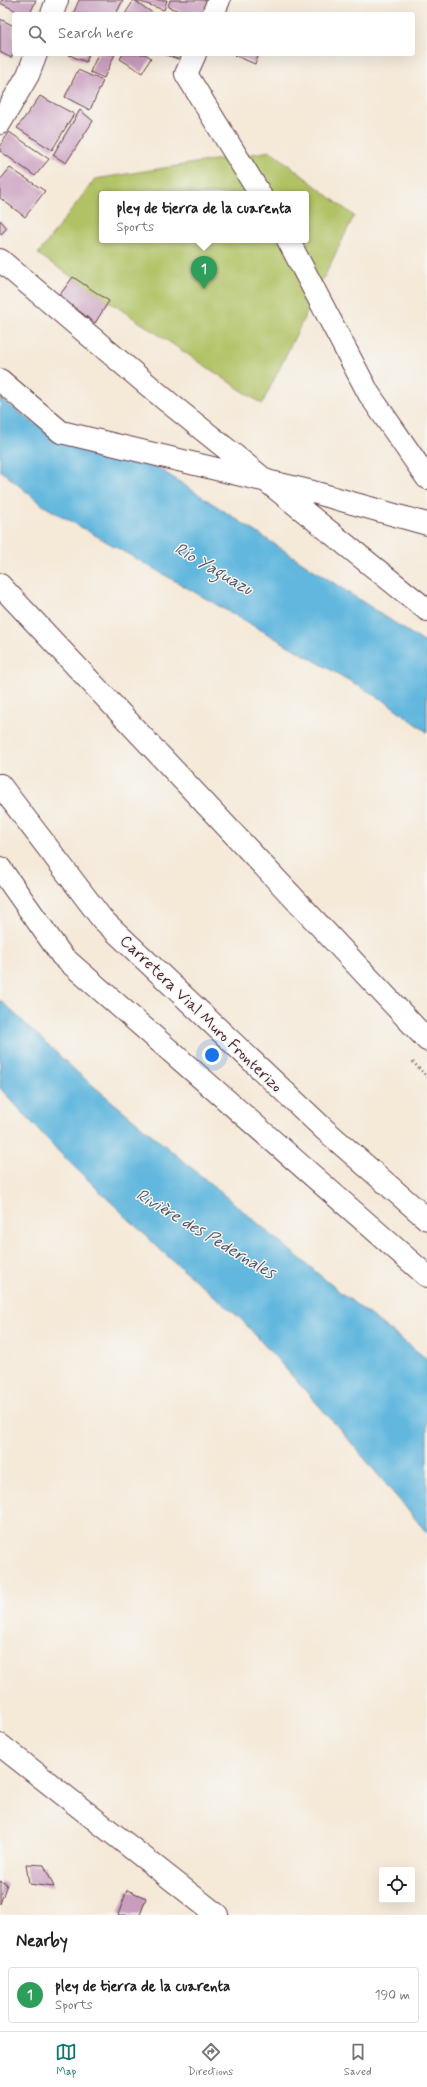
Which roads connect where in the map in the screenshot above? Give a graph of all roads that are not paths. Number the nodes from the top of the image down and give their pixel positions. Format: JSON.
{"nodes":[{"id":1,"x":57,"y":0,"type":"edge"},
{"id":2,"x":219,"y":0,"type":"edge"},
{"id":3,"x":53,"y":12,"type":"edge"},
{"id":4,"x":214,"y":12,"type":"edge"},
{"id":5,"x":35,"y":56,"type":"edge"},
{"id":6,"x":195,"y":56,"type":"edge"},
{"id":7,"x":0,"y":123,"type":"edge"},
{"id":8,"x":258,"y":191,"type":"edge"},
{"id":9,"x":290,"y":243,"type":"edge"},
{"id":10,"x":0,"y":260,"type":"edge"},
{"id":11,"x":0,"y":380,"type":"edge"},
{"id":12,"x":427,"y":478,"type":"edge"},
{"id":13,"x":427,"y":524,"type":"edge"},
{"id":14,"x":0,"y":585,"type":"edge"},
{"id":15,"x":427,"y":610,"type":"edge"},
{"id":16,"x":0,"y":786,"type":"edge"},
{"id":17,"x":0,"y":868,"type":"edge"},
{"id":18,"x":427,"y":1040,"type":"edge"},
{"id":19,"x":427,"y":1219,"type":"edge"},
{"id":20,"x":427,"y":1276,"type":"edge"},
{"id":21,"x":0,"y":1745,"type":"edge"},
{"id":22,"x":217,"y":1915,"type":"edge"}],
"edges":[{"from":1,"to":3,"type":"street"},
{"from":2,"to":4,"type":"street"},
{"from":5,"to":7,"type":"street"},
{"from":6,"to":8,"type":"street"},
{"from":9,"to":12,"type":"street"},
{"from":10,"to":15,"type":"street"},
{"from":11,"to":13,"type":"street"},
{"from":14,"to":18,"type":"street"},
{"from":16,"to":19,"type":"street","name":"Carretera Vial Muro Fronterizo"},
{"from":17,"to":20,"type":"street"},
{"from":21,"to":22,"type":"street"}]}
